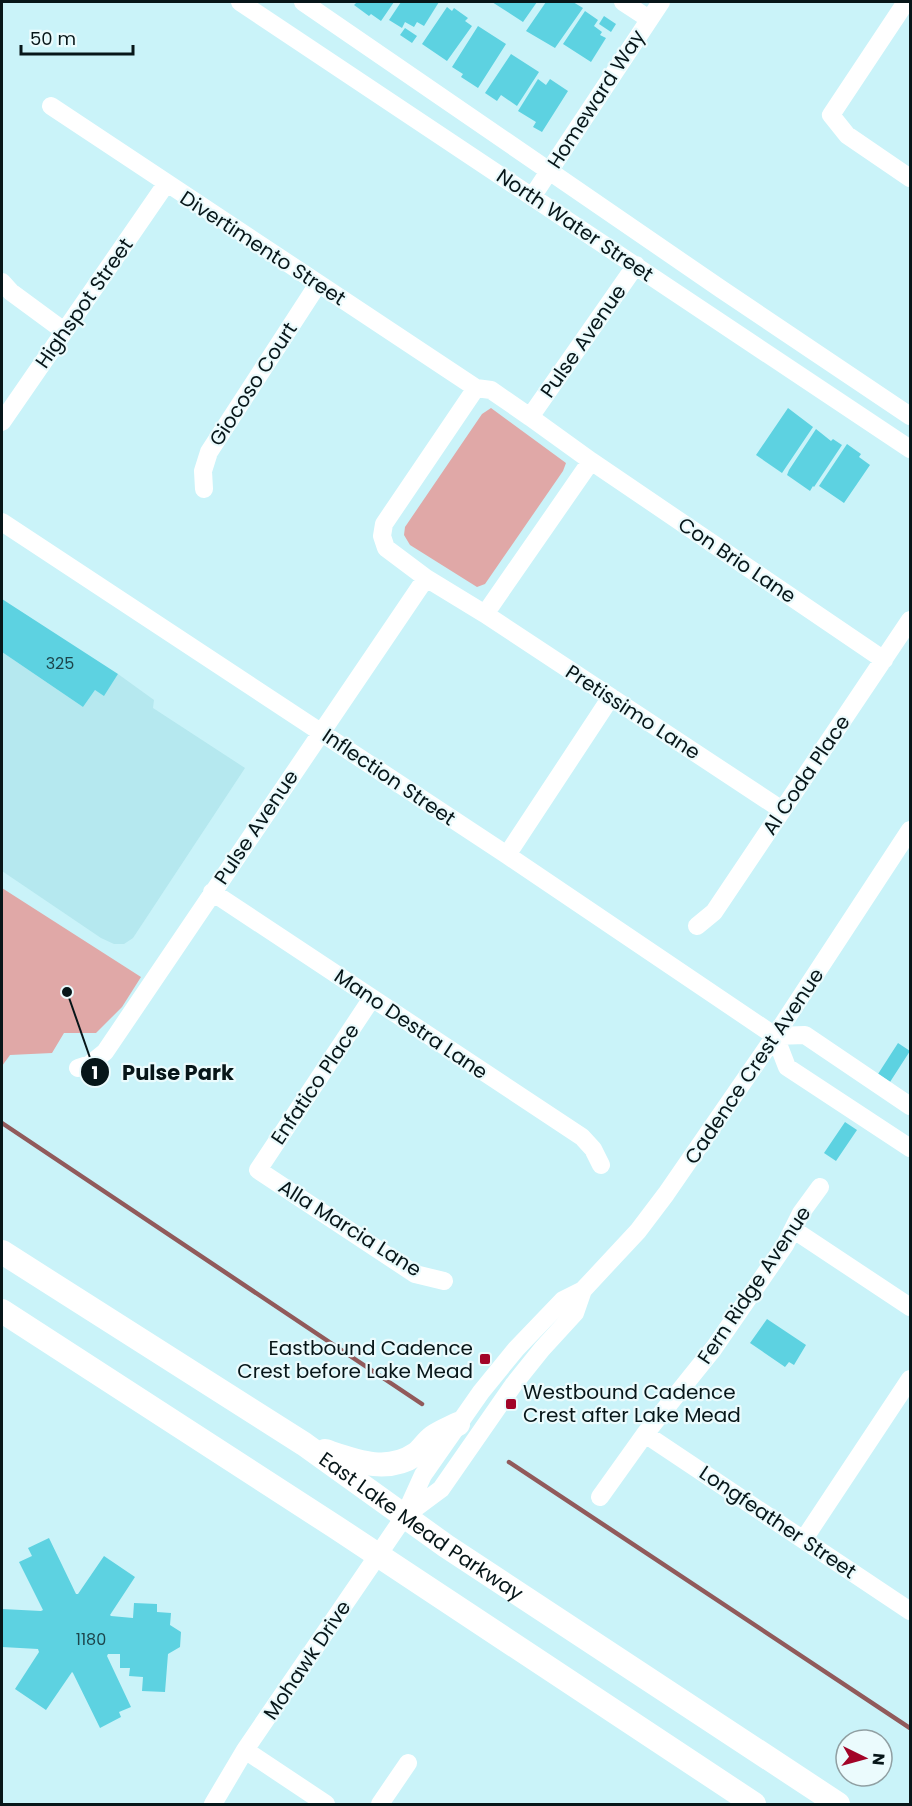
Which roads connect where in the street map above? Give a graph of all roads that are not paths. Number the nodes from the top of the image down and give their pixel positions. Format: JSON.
{"nodes":[{"id":1,"x":240,"y":2,"type":"edge"},
{"id":2,"x":303,"y":2,"type":"edge"},
{"id":3,"x":623,"y":2,"type":"edge"},
{"id":4,"x":661,"y":2,"type":"edge"},
{"id":5,"x":906,"y":2,"type":"edge"},
{"id":6,"x":649,"y":19,"type":"junction"},
{"id":7,"x":51,"y":106,"type":"dead end"},
{"id":8,"x":550,"y":170,"type":"junction"},
{"id":9,"x":910,"y":178,"type":"edge"},
{"id":10,"x":166,"y":184,"type":"junction"},
{"id":11,"x":532,"y":196,"type":"junction"},
{"id":12,"x":636,"y":265,"type":"junction"},
{"id":13,"x":2,"y":282,"type":"edge"},
{"id":14,"x":318,"y":284,"type":"junction"},
{"id":15,"x":64,"y":331,"type":"junction"},
{"id":16,"x":476,"y":388,"type":"junction"},
{"id":17,"x":910,"y":416,"type":"edge"},
{"id":18,"x":530,"y":417,"type":"junction"},
{"id":19,"x":2,"y":422,"type":"edge"},
{"id":20,"x":910,"y":449,"type":"edge"},
{"id":21,"x":591,"y":460,"type":"junction"},
{"id":22,"x":204,"y":489,"type":"dead end"},
{"id":23,"x":2,"y":522,"type":"edge"},
{"id":24,"x":426,"y":578,"type":"junction"},
{"id":25,"x":485,"y":614,"type":"junction"},
{"id":26,"x":910,"y":620,"type":"edge"},
{"id":27,"x":884,"y":660,"type":"junction"},
{"id":28,"x":611,"y":697,"type":"junction"},
{"id":29,"x":321,"y":732,"type":"junction"},
{"id":30,"x":782,"y":810,"type":"junction"},
{"id":31,"x":910,"y":830,"type":"edge"},
{"id":32,"x":507,"y":855,"type":"junction"},
{"id":33,"x":212,"y":892,"type":"junction"},
{"id":34,"x":697,"y":926,"type":"dead end"},
{"id":35,"x":372,"y":998,"type":"junction"},
{"id":36,"x":775,"y":1036,"type":"junction"},
{"id":37,"x":78,"y":1068,"type":"dead end"},
{"id":38,"x":910,"y":1106,"type":"edge"},
{"id":39,"x":910,"y":1148,"type":"edge"},
{"id":40,"x":601,"y":1165,"type":"dead end"},
{"id":41,"x":258,"y":1170,"type":"joint"},
{"id":42,"x":820,"y":1187,"type":"dead end"},
{"id":43,"x":794,"y":1230,"type":"junction"},
{"id":44,"x":2,"y":1252,"type":"edge"},
{"id":45,"x":444,"y":1281,"type":"dead end"},
{"id":46,"x":583,"y":1290,"type":"junction"},
{"id":47,"x":910,"y":1307,"type":"edge"},
{"id":48,"x":2,"y":1311,"type":"edge"},
{"id":49,"x":910,"y":1379,"type":"edge"},
{"id":50,"x":458,"y":1424,"type":"junction"},
{"id":51,"x":645,"y":1434,"type":"junction"},
{"id":52,"x":304,"y":1443,"type":"junction"},
{"id":53,"x":600,"y":1497,"type":"dead end"},
{"id":54,"x":404,"y":1517,"type":"junction"},
{"id":55,"x":804,"y":1539,"type":"junction"},
{"id":56,"x":379,"y":1556,"type":"junction"},
{"id":57,"x":910,"y":1611,"type":"edge"},
{"id":58,"x":245,"y":1750,"type":"junction"},
{"id":59,"x":408,"y":1763,"type":"dead end"},
{"id":60,"x":213,"y":1804,"type":"edge"},
{"id":61,"x":326,"y":1804,"type":"edge"},
{"id":62,"x":380,"y":1804,"type":"edge"},
{"id":63,"x":753,"y":1804,"type":"edge"},
{"id":64,"x":838,"y":1804,"type":"edge"}],
"edges":[{"from":1,"to":11,"type":"street","name":"North Water Street"},
{"from":2,"to":8,"type":"street","name":"North Water Street"},
{"from":3,"to":6,"type":"street"},
{"from":4,"to":6,"type":"street","name":"Homeward Way"},
{"from":5,"to":9,"type":"street"},
{"from":6,"to":8,"type":"street","name":"Homeward Way"},
{"from":7,"to":10,"type":"street","name":"Divertimento Street"},
{"from":8,"to":11,"type":"street","name":"Homeward Way"},
{"from":8,"to":17,"type":"street","name":"North Water Street"},
{"from":10,"to":14,"type":"street","name":"Divertimento Street"},
{"from":10,"to":15,"type":"street","name":"Highspot Street"},
{"from":11,"to":12,"type":"street","name":"North Water Street"},
{"from":12,"to":18,"type":"street","name":"Pulse Avenue"},
{"from":12,"to":20,"type":"street","name":"North Water Street"},
{"from":13,"to":15,"type":"street"},
{"from":14,"to":16,"type":"street","name":"Divertimento Street"},
{"from":14,"to":22,"type":"street","name":"Giocoso Court"},
{"from":15,"to":19,"type":"street","name":"Highspot Street"},
{"from":16,"to":18,"type":"street","name":"Pulse Avenue"},
{"from":16,"to":24,"type":"street"},
{"from":18,"to":21,"type":"street","name":"Pulse Avenue"},
{"from":21,"to":25,"type":"street"},
{"from":21,"to":27,"type":"street","name":"Con Brio Lane"},
{"from":23,"to":29,"type":"street","name":"Inflection Street"},
{"from":24,"to":25,"type":"street"},
{"from":24,"to":29,"type":"street","name":"Pulse Avenue"},
{"from":25,"to":28,"type":"street","name":"Pretissimo Lane"},
{"from":26,"to":27,"type":"street","name":"Al Coda Place"},
{"from":27,"to":30,"type":"street","name":"Al Coda Place"},
{"from":28,"to":30,"type":"street","name":"Pretissimo Lane"},
{"from":28,"to":32,"type":"street"},
{"from":29,"to":32,"type":"street","name":"Inflection Street"},
{"from":29,"to":33,"type":"street","name":"Pulse Avenue"},
{"from":30,"to":34,"type":"street","name":"Al Coda Place"},
{"from":31,"to":36,"type":"street","name":"Cadence Crest Avenue"},
{"from":32,"to":36,"type":"street","name":"Inflection Street"},
{"from":33,"to":35,"type":"street","name":"Mano Destra Lane"},
{"from":33,"to":37,"type":"street","name":"Pulse Avenue"},
{"from":35,"to":40,"type":"street","name":"Mano Destra Lane"},
{"from":35,"to":41,"type":"street","name":"Enfatico Place"},
{"from":36,"to":38,"type":"street"},
{"from":36,"to":39,"type":"street"},
{"from":36,"to":46,"type":"street","name":"Cadence Crest Avenue"},
{"from":41,"to":45,"type":"street","name":"Alla Marcia Lane"},
{"from":42,"to":43,"type":"street","name":"Fern Ridge Avenue"},
{"from":43,"to":47,"type":"street"},
{"from":43,"to":51,"type":"street","name":"Fern Ridge Avenue"},
{"from":44,"to":52,"type":"main road","name":"East Lake Mead Parkway"},
{"from":46,"to":50,"type":"street","name":"Cadence Crest Avenue"},
{"from":46,"to":54,"type":"street","name":"Cadence Crest Avenue"},
{"from":48,"to":56,"type":"main road"},
{"from":49,"to":55,"type":"street"},
{"from":50,"to":52,"type":"main road"},
{"from":50,"to":54,"type":"street","name":"Cadence Crest Avenue"},
{"from":51,"to":53,"type":"street","name":"Fern Ridge Avenue"},
{"from":51,"to":55,"type":"street","name":"Longfeather Street"},
{"from":52,"to":54,"type":"main road","name":"East Lake Mead Parkway"},
{"from":54,"to":56,"type":"street","name":"Mohawk Drive"},
{"from":54,"to":64,"type":"main road","name":"East Lake Mead Parkway"},
{"from":55,"to":57,"type":"street","name":"Longfeather Street"},
{"from":56,"to":58,"type":"street","name":"Mohawk Drive"},
{"from":56,"to":63,"type":"main road"},
{"from":58,"to":60,"type":"street","name":"Mohawk Drive"},
{"from":58,"to":61,"type":"street"},
{"from":59,"to":62,"type":"street"}]}
